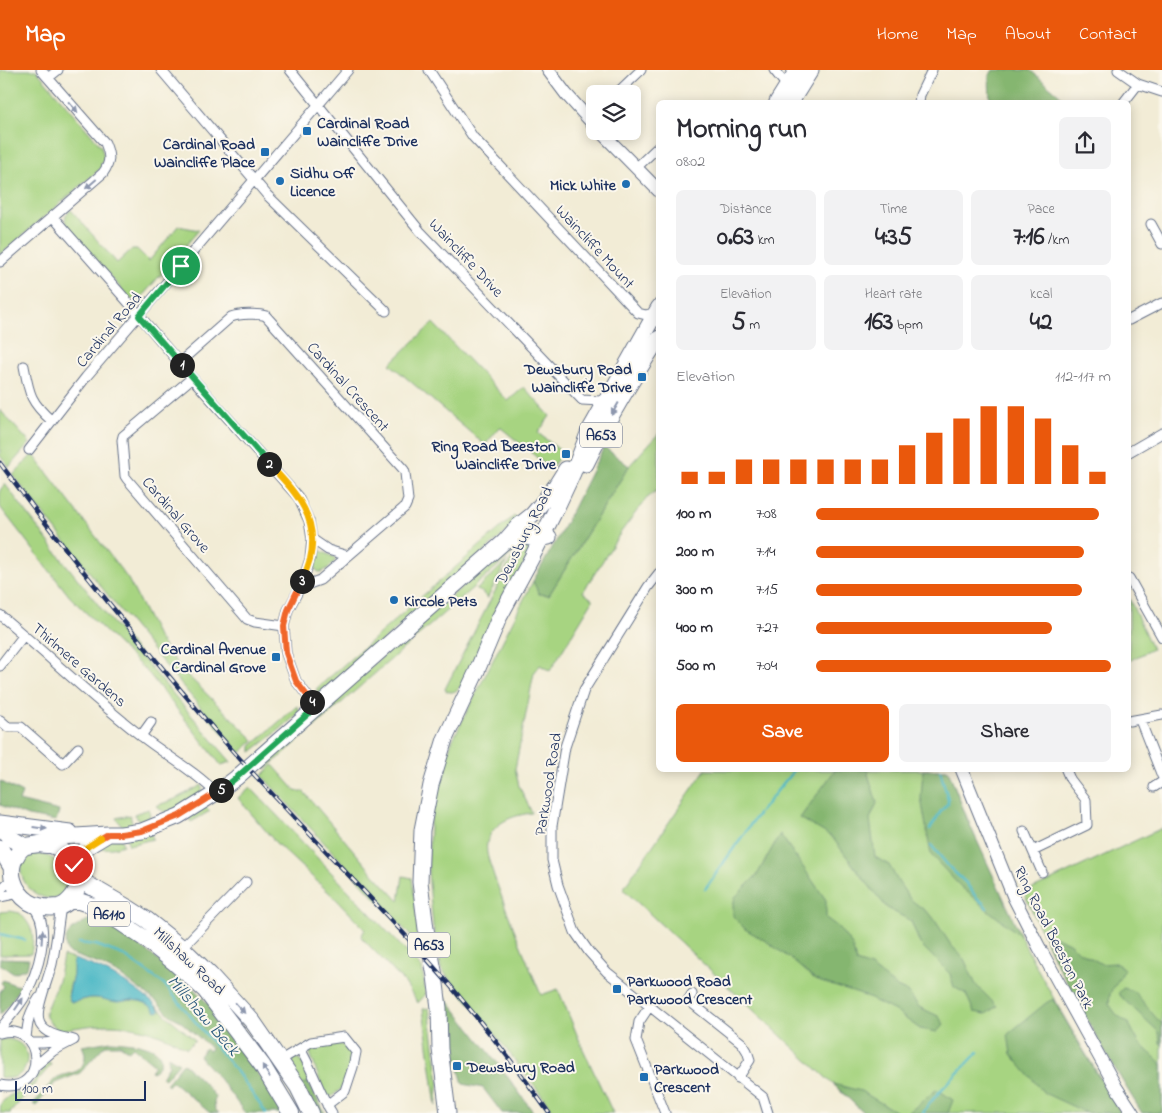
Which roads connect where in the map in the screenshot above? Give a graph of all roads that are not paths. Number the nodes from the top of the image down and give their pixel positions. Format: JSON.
{"nodes":[{"id":1,"x":42,"y":70,"type":"edge"},
{"id":2,"x":58,"y":70,"type":"edge"},
{"id":3,"x":161,"y":70,"type":"edge"},
{"id":4,"x":290,"y":70,"type":"edge"},
{"id":5,"x":348,"y":70,"type":"edge"},
{"id":6,"x":429,"y":70,"type":"edge"},
{"id":7,"x":548,"y":70,"type":"edge"},
{"id":8,"x":641,"y":70,"type":"edge"},
{"id":9,"x":774,"y":70,"type":"edge"},
{"id":10,"x":797,"y":70,"type":"edge"},
{"id":11,"x":811,"y":70,"type":"edge"},
{"id":12,"x":932,"y":70,"type":"edge"},
{"id":13,"x":1118,"y":70,"type":"edge"},
{"id":14,"x":48,"y":78,"type":"junction"},
{"id":15,"x":1138,"y":84,"type":"junction"},
{"id":16,"x":625,"y":85,"type":"edge"},
{"id":17,"x":787,"y":86,"type":"junction"},
{"id":18,"x":1162,"y":92,"type":"edge"},
{"id":19,"x":778,"y":100,"type":"edge"},
{"id":20,"x":792,"y":100,"type":"edge"},
{"id":21,"x":919,"y":100,"type":"edge"},
{"id":22,"x":1126,"y":100,"type":"edge"},
{"id":23,"x":318,"y":105,"type":"junction"},
{"id":24,"x":586,"y":113,"type":"edge"},
{"id":25,"x":609,"y":140,"type":"edge"},
{"id":26,"x":656,"y":149,"type":"edge"},
{"id":27,"x":636,"y":168,"type":"junction"},
{"id":28,"x":254,"y":180,"type":"junction"},
{"id":29,"x":656,"y":187,"type":"edge"},
{"id":30,"x":52,"y":216,"type":"junction"},
{"id":31,"x":1151,"y":224,"type":"dead end"},
{"id":32,"x":1162,"y":244,"type":"edge"},
{"id":33,"x":0,"y":262,"type":"edge"},
{"id":34,"x":1162,"y":303,"type":"edge"},
{"id":35,"x":656,"y":310,"type":"edge"},
{"id":36,"x":386,"y":311,"type":"dead end"},
{"id":37,"x":656,"y":312,"type":"edge"},
{"id":38,"x":139,"y":316,"type":"junction"},
{"id":39,"x":1131,"y":319,"type":"edge"},
{"id":40,"x":656,"y":343,"type":"edge"},
{"id":41,"x":180,"y":362,"type":"junction"},
{"id":42,"x":24,"y":366,"type":"dead end"},
{"id":43,"x":192,"y":378,"type":"junction"},
{"id":44,"x":610,"y":395,"type":"junction"},
{"id":45,"x":52,"y":420,"type":"junction"},
{"id":46,"x":589,"y":431,"type":"junction"},
{"id":47,"x":1162,"y":433,"type":"edge"},
{"id":48,"x":29,"y":450,"type":"dead end"},
{"id":49,"x":1131,"y":451,"type":"edge"},
{"id":50,"x":525,"y":521,"type":"junction"},
{"id":51,"x":545,"y":535,"type":"junction"},
{"id":52,"x":312,"y":540,"type":"junction"},
{"id":53,"x":504,"y":542,"type":"junction"},
{"id":54,"x":348,"y":556,"type":"junction"},
{"id":55,"x":656,"y":577,"type":"edge"},
{"id":56,"x":1131,"y":582,"type":"edge"},
{"id":57,"x":302,"y":584,"type":"junction"},
{"id":58,"x":0,"y":615,"type":"edge"},
{"id":59,"x":284,"y":626,"type":"junction"},
{"id":60,"x":24,"y":635,"type":"junction"},
{"id":61,"x":1162,"y":637,"type":"edge"},
{"id":62,"x":0,"y":666,"type":"edge"},
{"id":63,"x":316,"y":707,"type":"junction"},
{"id":64,"x":1162,"y":716,"type":"edge"},
{"id":65,"x":0,"y":720,"type":"edge"},
{"id":66,"x":1140,"y":720,"type":"junction"},
{"id":67,"x":1131,"y":721,"type":"edge"},
{"id":68,"x":151,"y":722,"type":"dead end"},
{"id":69,"x":141,"y":736,"type":"junction"},
{"id":70,"x":78,"y":748,"type":"dead end"},
{"id":71,"x":963,"y":772,"type":"edge"},
{"id":72,"x":1067,"y":772,"type":"edge"},
{"id":73,"x":1162,"y":776,"type":"edge"},
{"id":74,"x":1162,"y":782,"type":"edge"},
{"id":75,"x":1154,"y":787,"type":"dead end"},
{"id":76,"x":216,"y":793,"type":"junction"},
{"id":77,"x":0,"y":823,"type":"edge"},
{"id":78,"x":0,"y":827,"type":"edge"},
{"id":79,"x":1024,"y":831,"type":"dead end"},
{"id":80,"x":108,"y":834,"type":"junction"},
{"id":81,"x":80,"y":836,"type":"junction"},
{"id":82,"x":32,"y":845,"type":"junction"},
{"id":83,"x":0,"y":848,"type":"edge"},
{"id":84,"x":1033,"y":851,"type":"junction"},
{"id":85,"x":74,"y":865,"type":"junction"},
{"id":86,"x":1042,"y":872,"type":"dead end"},
{"id":87,"x":80,"y":880,"type":"junction"},
{"id":88,"x":246,"y":882,"type":"dead end"},
{"id":89,"x":14,"y":886,"type":"edge"},
{"id":90,"x":0,"y":897,"type":"edge"},
{"id":91,"x":65,"y":904,"type":"junction"},
{"id":92,"x":182,"y":948,"type":"junction"},
{"id":93,"x":44,"y":989,"type":"junction"},
{"id":94,"x":692,"y":994,"type":"dead end"},
{"id":95,"x":649,"y":1007,"type":"junction"},
{"id":96,"x":0,"y":1029,"type":"edge"},
{"id":97,"x":0,"y":1033,"type":"edge"},
{"id":98,"x":28,"y":1040,"type":"junction"},
{"id":99,"x":74,"y":1040,"type":"junction"},
{"id":100,"x":300,"y":1049,"type":"junction"},
{"id":101,"x":440,"y":1049,"type":"junction"},
{"id":102,"x":279,"y":1061,"type":"junction"},
{"id":103,"x":34,"y":1067,"type":"junction"},
{"id":104,"x":738,"y":1078,"type":"junction"},
{"id":105,"x":0,"y":1085,"type":"edge"},
{"id":106,"x":330,"y":1109,"type":"edge"},
{"id":107,"x":291,"y":1113,"type":"edge"},
{"id":108,"x":311,"y":1113,"type":"edge"},
{"id":109,"x":448,"y":1113,"type":"edge"},
{"id":110,"x":458,"y":1113,"type":"edge"},
{"id":111,"x":665,"y":1113,"type":"edge"},
{"id":112,"x":768,"y":1113,"type":"edge"},
{"id":113,"x":1133,"y":1113,"type":"edge"}],
"edges":[{"from":1,"to":14,"type":"street"},
{"from":2,"to":14,"type":"street"},
{"from":3,"to":28,"type":"street"},
{"from":4,"to":23,"type":"street","name":"Waincliffe Drive"},
{"from":5,"to":23,"type":"street","name":"Cardinal Road"},
{"from":6,"to":35,"type":"street","name":"Waincliffe Mount"},
{"from":7,"to":24,"type":"street"},
{"from":8,"to":16,"type":"street"},
{"from":9,"to":17,"type":"street"},
{"from":10,"to":17,"type":"main road"},
{"from":11,"to":20,"type":"main road"},
{"from":12,"to":21,"type":"street"},
{"from":13,"to":15,"type":"street"},
{"from":14,"to":30,"type":"street","one_way":true},
{"from":15,"to":18,"type":"street"},
{"from":15,"to":22,"type":"street"},
{"from":17,"to":19,"type":"main road"},
{"from":23,"to":28,"type":"street","name":"Cardinal Road"},
{"from":23,"to":44,"type":"street","name":"Waincliffe Drive"},
{"from":25,"to":27,"type":"street"},
{"from":26,"to":27,"type":"street"},
{"from":27,"to":29,"type":"street"},
{"from":28,"to":36,"type":"street"},
{"from":28,"to":38,"type":"street","name":"Cardinal Road"},
{"from":30,"to":33,"type":"street"},
{"from":30,"to":38,"type":"street"},
{"from":31,"to":32,"type":"street"},
{"from":34,"to":39,"type":"street"},
{"from":37,"to":44,"type":"main road","name":"Dewsbury Road","number":"A653"},
{"from":38,"to":41,"type":"street"},
{"from":38,"to":45,"type":"street","name":"Cardinal Road"},
{"from":40,"to":51,"type":"main road","name":"Dewsbury Road","number":"A653","one_way":true},
{"from":41,"to":43,"type":"street"},
{"from":41,"to":54,"type":"street","name":"Cardinal Crescent"},
{"from":42,"to":45,"type":"street"},
{"from":43,"to":52,"type":"street"},
{"from":43,"to":59,"type":"street","name":"Cardinal Grove"},
{"from":44,"to":46,"type":"main road","name":"Dewsbury Road","number":"A653"},
{"from":45,"to":48,"type":"street","name":"Cardinal Road"},
{"from":46,"to":50,"type":"main road"},
{"from":46,"to":51,"type":"main road","name":"Dewsbury Road"},
{"from":47,"to":49,"type":"street"},
{"from":50,"to":51,"type":"main road"},
{"from":50,"to":53,"type":"main road"},
{"from":51,"to":53,"type":"main road"},
{"from":51,"to":101,"type":"main road","name":"Dewsbury Road","number":"A653"},
{"from":52,"to":54,"type":"street"},
{"from":52,"to":57,"type":"street"},
{"from":53,"to":63,"type":"main road"},
{"from":54,"to":57,"type":"street","name":"Cardinal Crescent"},
{"from":55,"to":95,"type":"street","name":"Parkwood Road"},
{"from":56,"to":61,"type":"street"},
{"from":57,"to":59,"type":"street"},
{"from":58,"to":60,"type":"street","name":"Thirlmere Gardens"},
{"from":59,"to":63,"type":"street"},
{"from":60,"to":62,"type":"street"},
{"from":60,"to":69,"type":"street","name":"Thirlmere Gardens"},
{"from":63,"to":76,"type":"main road"},
{"from":64,"to":66,"type":"street"},
{"from":65,"to":70,"type":"street"},
{"from":66,"to":67,"type":"street"},
{"from":66,"to":73,"type":"street"},
{"from":68,"to":69,"type":"street"},
{"from":69,"to":76,"type":"street","name":"Thirlmere Gardens"},
{"from":71,"to":113,"type":"street","name":"Ring Road Beeston Park"},
{"from":72,"to":84,"type":"street"},
{"from":74,"to":75,"type":"street"},
{"from":76,"to":80,"type":"main road"},
{"from":77,"to":81,"type":"main road","one_way":true},
{"from":78,"to":82,"type":"highway"},
{"from":79,"to":84,"type":"street"},
{"from":80,"to":81,"type":"main road"},
{"from":80,"to":85,"type":"main road"},
{"from":81,"to":82,"type":"main road"},
{"from":82,"to":85,"type":"highway"},
{"from":82,"to":89,"type":"highway"},
{"from":83,"to":89,"type":"highway"},
{"from":84,"to":86,"type":"street"},
{"from":85,"to":87,"type":"highway"},
{"from":87,"to":91,"type":"highway"},
{"from":87,"to":92,"type":"highway","name":"Millshaw Road","number":"A6110"},
{"from":88,"to":92,"type":"street"},
{"from":89,"to":90,"type":"street"},
{"from":89,"to":91,"type":"highway"},
{"from":96,"to":89,"type":"street","one_way":true},
{"from":91,"to":93,"type":"street"},
{"from":107,"to":91,"type":"highway","name":"Millshaw Road","number":"A6110","one_way":true},
{"from":92,"to":102,"type":"highway","name":"Millshaw Road","number":"A6110","one_way":true},
{"from":93,"to":98,"type":"street"},
{"from":93,"to":99,"type":"street"},
{"from":94,"to":104,"type":"street"},
{"from":95,"to":104,"type":"street","name":"Parkwood Road"},
{"from":95,"to":111,"type":"street"},
{"from":97,"to":98,"type":"street"},
{"from":98,"to":99,"type":"street"},
{"from":98,"to":103,"type":"street"},
{"from":99,"to":103,"type":"street"},
{"from":100,"to":102,"type":"street"},
{"from":100,"to":106,"type":"street"},
{"from":100,"to":106,"type":"street"},
{"from":101,"to":109,"type":"main road","name":"Dewsbury Road","number":"A653"},
{"from":101,"to":110,"type":"main road","name":"Dewsbury Road","number":"A653"},
{"from":102,"to":108,"type":"highway","name":"Millshaw Road","number":"A6110"},
{"from":103,"to":105,"type":"street"},
{"from":104,"to":112,"type":"street","name":"Parkwood Road"}]}
